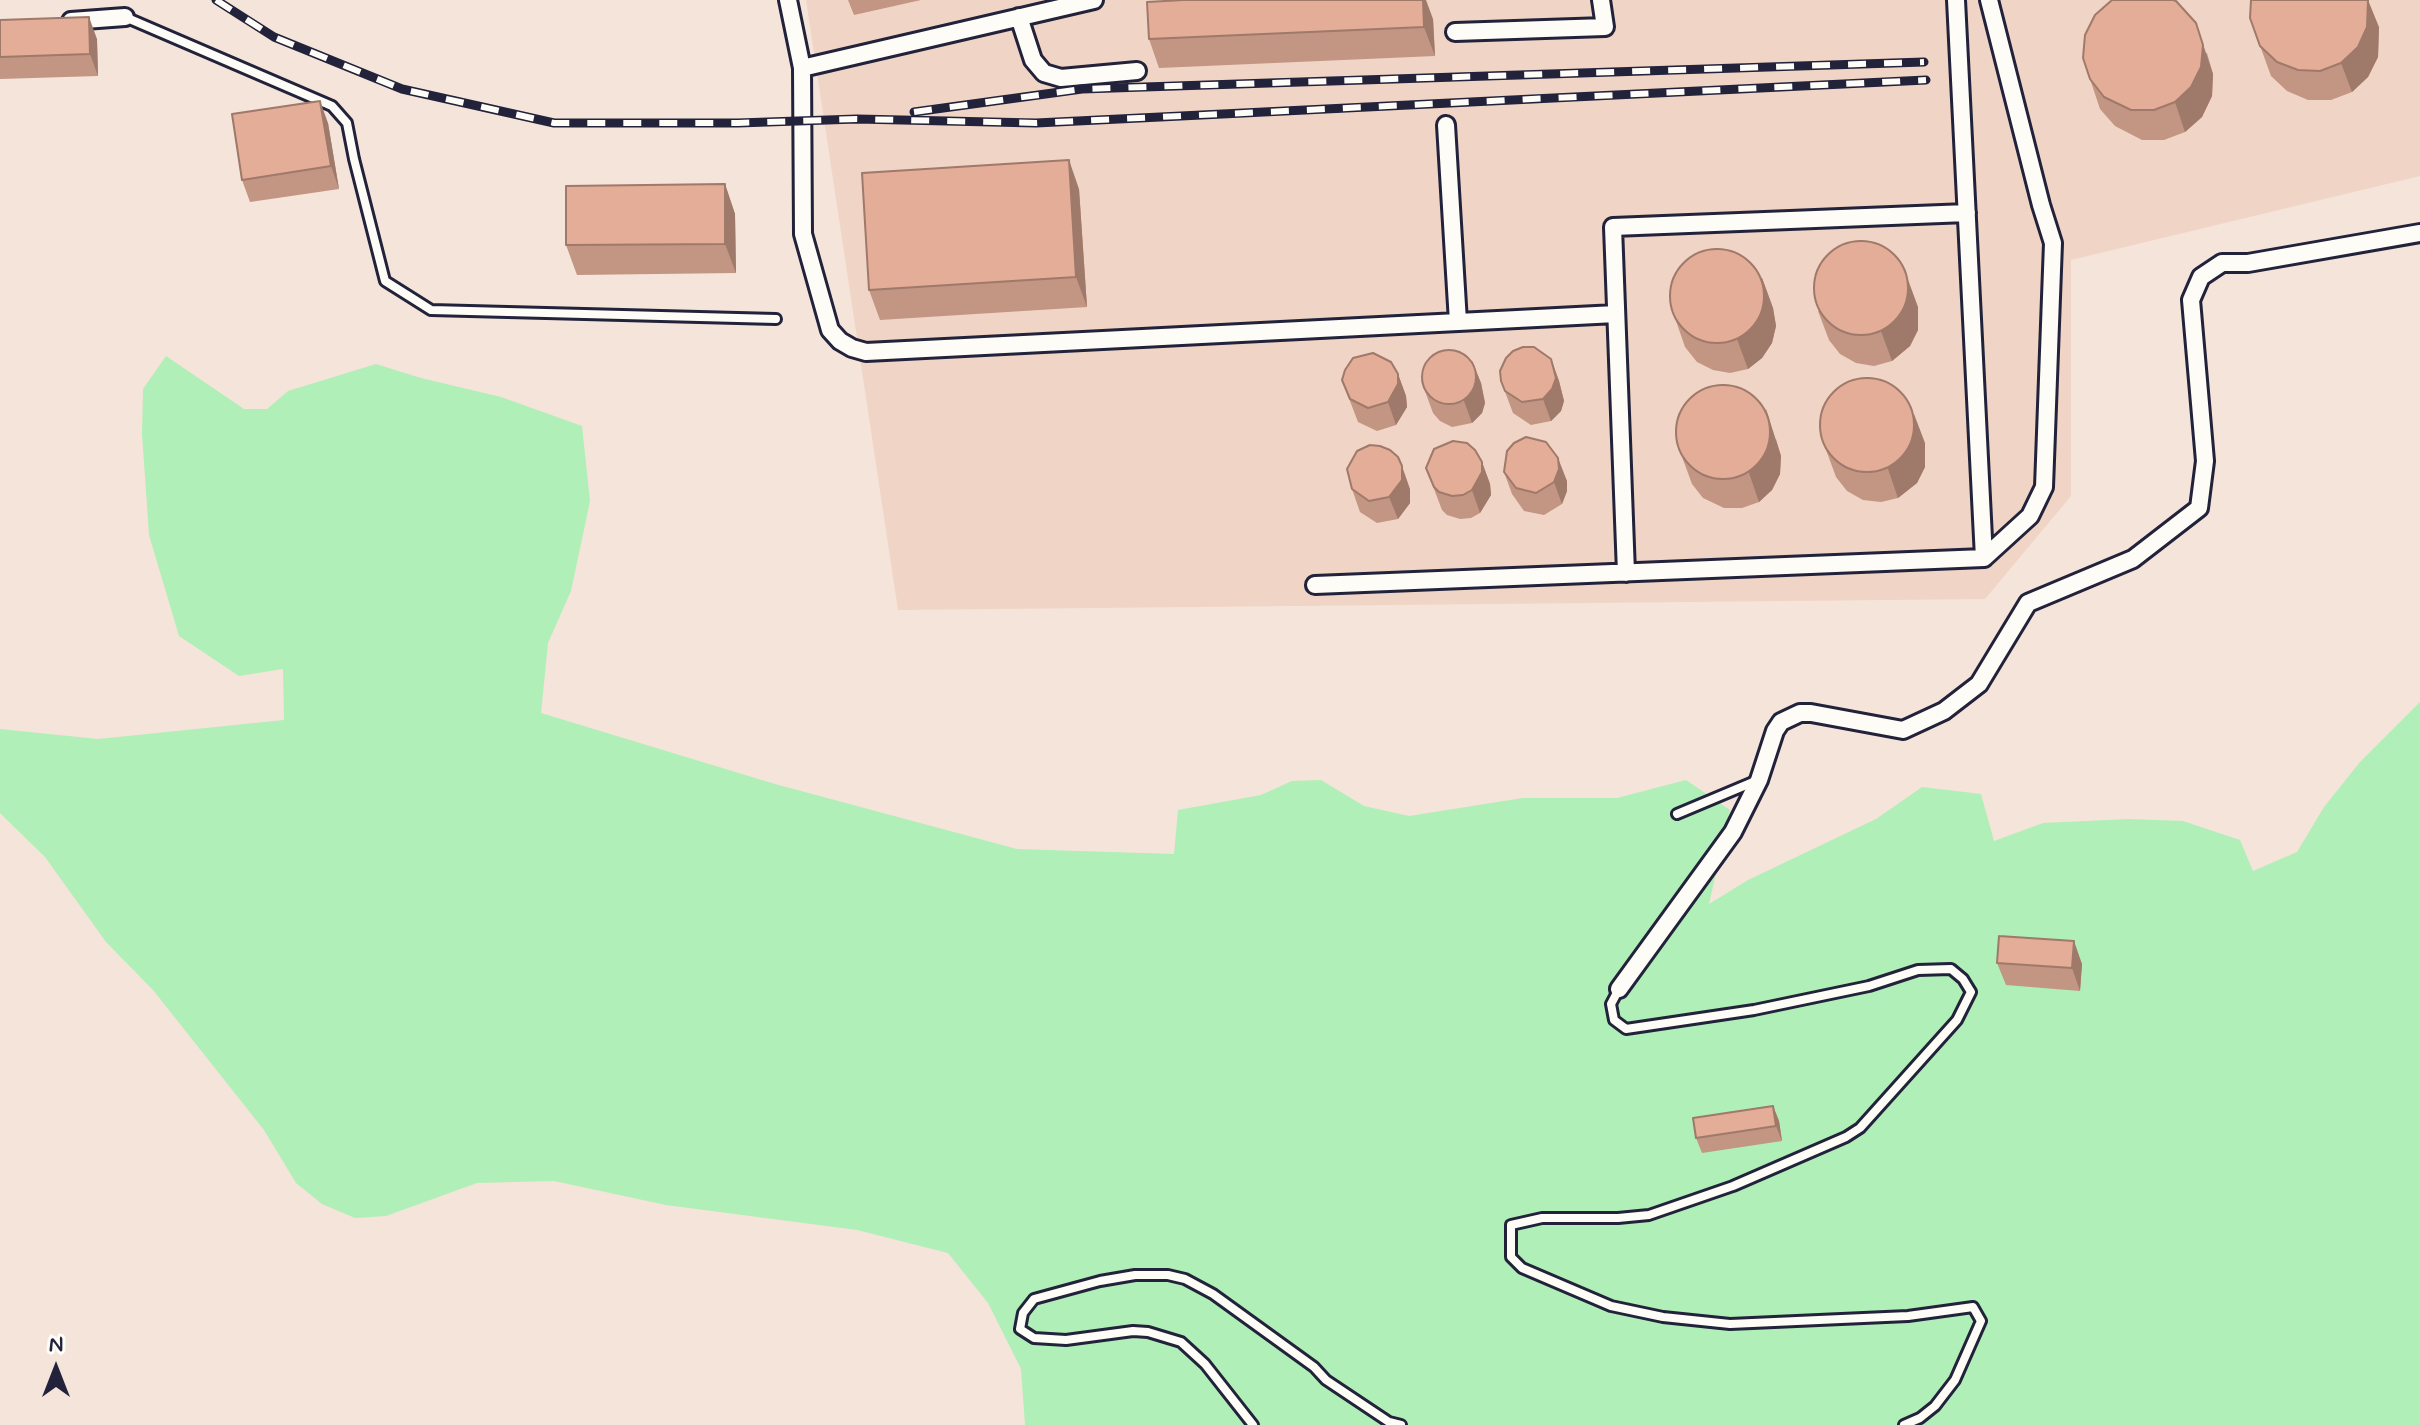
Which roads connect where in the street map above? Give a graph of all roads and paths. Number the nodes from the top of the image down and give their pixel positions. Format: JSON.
{"nodes":[{"id":1,"x":788,"y":0,"type":"edge"},
{"id":2,"x":1094,"y":0,"type":"edge"},
{"id":3,"x":1601,"y":0,"type":"edge"},
{"id":4,"x":1956,"y":0,"type":"edge"},
{"id":5,"x":1989,"y":0,"type":"edge"},
{"id":6,"x":125,"y":17,"type":"joint"},
{"id":7,"x":1019,"y":17,"type":"junction"},
{"id":8,"x":47,"y":22,"type":"edge"},
{"id":9,"x":1455,"y":32,"type":"dead end"},
{"id":10,"x":802,"y":68,"type":"junction"},
{"id":11,"x":1137,"y":71,"type":"dead end"},
{"id":12,"x":1446,"y":125,"type":"dead end"},
{"id":13,"x":1967,"y":213,"type":"junction"},
{"id":14,"x":2420,"y":233,"type":"edge"},
{"id":15,"x":1616,"y":314,"type":"junction"},
{"id":16,"x":776,"y":319,"type":"dead end"},
{"id":17,"x":1458,"y":322,"type":"junction"},
{"id":18,"x":1984,"y":558,"type":"junction"},
{"id":19,"x":1626,"y":573,"type":"junction"},
{"id":20,"x":1315,"y":585,"type":"dead end"},
{"id":21,"x":1759,"y":780,"type":"junction"},
{"id":22,"x":1677,"y":814,"type":"dead end"},
{"id":23,"x":1619,"y":989,"type":"joint"},
{"id":24,"x":1253,"y":1425,"type":"edge"},
{"id":25,"x":1401,"y":1425,"type":"edge"},
{"id":26,"x":1904,"y":1425,"type":"edge"}],
"edges":[{"from":1,"to":10,"type":"street"},
{"from":2,"to":7,"type":"street"},
{"from":3,"to":9,"type":"street"},
{"from":4,"to":13,"type":"street"},
{"from":5,"to":18,"type":"street"},
{"from":6,"to":8,"type":"street"},
{"from":6,"to":16,"type":"lane"},
{"from":7,"to":10,"type":"street"},
{"from":7,"to":11,"type":"street"},
{"from":10,"to":17,"type":"street"},
{"from":12,"to":17,"type":"street"},
{"from":13,"to":15,"type":"street"},
{"from":13,"to":18,"type":"street"},
{"from":14,"to":21,"type":"street"},
{"from":15,"to":17,"type":"street"},
{"from":15,"to":19,"type":"street"},
{"from":18,"to":19,"type":"street"},
{"from":19,"to":20,"type":"street"},
{"from":21,"to":22,"type":"lane"},
{"from":21,"to":23,"type":"street"},
{"from":23,"to":26,"type":"lane"},
{"from":24,"to":25,"type":"lane"}]}
